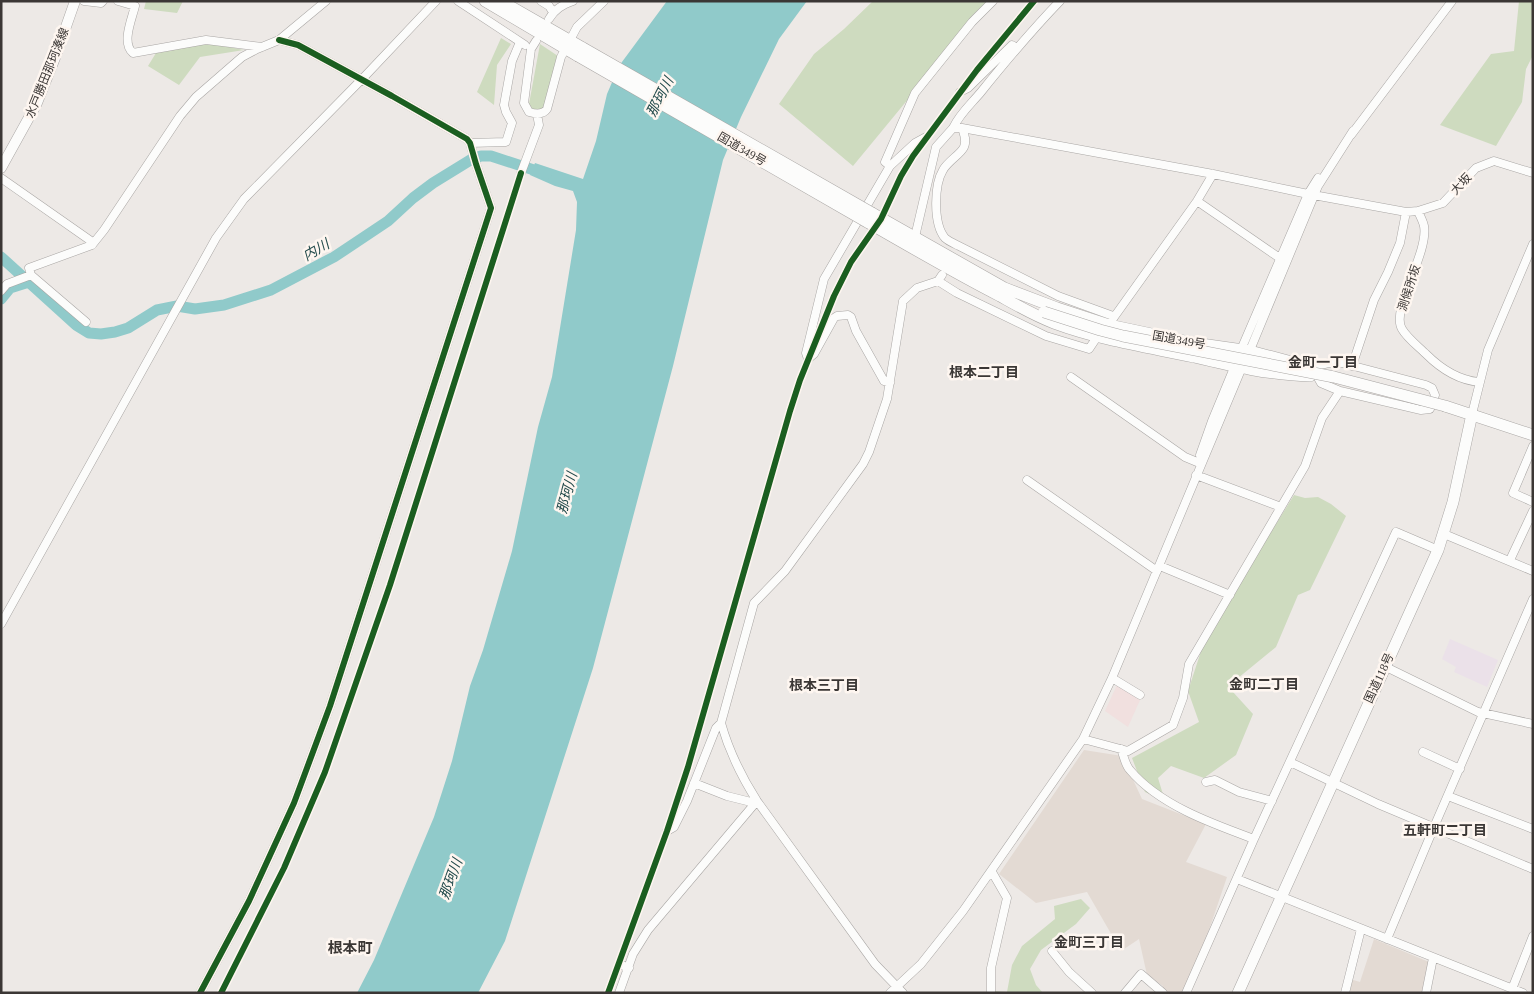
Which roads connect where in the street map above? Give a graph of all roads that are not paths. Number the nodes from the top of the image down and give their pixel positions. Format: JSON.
{"nodes":[{"id":1,"x":75,"y":1,"type":"edge"},
{"id":2,"x":84,"y":1,"type":"edge"},
{"id":3,"x":103,"y":1,"type":"edge"},
{"id":4,"x":118,"y":1,"type":"edge"},
{"id":5,"x":326,"y":1,"type":"edge"},
{"id":6,"x":436,"y":1,"type":"edge"},
{"id":7,"x":458,"y":1,"type":"edge"},
{"id":8,"x":485,"y":1,"type":"edge"},
{"id":9,"x":501,"y":1,"type":"edge"},
{"id":10,"x":541,"y":1,"type":"edge"},
{"id":11,"x":573,"y":1,"type":"edge"},
{"id":12,"x":604,"y":1,"type":"edge"},
{"id":13,"x":993,"y":1,"type":"edge"},
{"id":14,"x":1060,"y":1,"type":"edge"},
{"id":15,"x":1452,"y":1,"type":"edge"},
{"id":16,"x":279,"y":40,"type":"junction"},
{"id":17,"x":536,"y":41,"type":"dead end"},
{"id":18,"x":520,"y":42,"type":"junction"},
{"id":19,"x":568,"y":45,"type":"junction"},
{"id":20,"x":263,"y":47,"type":"junction"},
{"id":21,"x":1017,"y":48,"type":"junction"},
{"id":22,"x":531,"y":49,"type":"junction"},
{"id":23,"x":362,"y":79,"type":"junction"},
{"id":24,"x":960,"y":92,"type":"dead end"},
{"id":25,"x":537,"y":114,"type":"junction"},
{"id":26,"x":958,"y":128,"type":"junction"},
{"id":27,"x":926,"y":137,"type":"dead end"},
{"id":28,"x":470,"y":143,"type":"junction"},
{"id":29,"x":890,"y":166,"type":"junction"},
{"id":30,"x":1,"y":168,"type":"edge"},
{"id":31,"x":521,"y":173,"type":"dead end"},
{"id":32,"x":1533,"y":173,"type":"edge"},
{"id":33,"x":1213,"y":174,"type":"junction"},
{"id":34,"x":1,"y":178,"type":"edge"},
{"id":35,"x":1312,"y":195,"type":"junction"},
{"id":36,"x":1198,"y":201,"type":"junction"},
{"id":37,"x":1418,"y":211,"type":"junction"},
{"id":38,"x":1406,"y":212,"type":"junction"},
{"id":39,"x":913,"y":243,"type":"junction"},
{"id":40,"x":1533,"y":244,"type":"edge"},
{"id":41,"x":92,"y":245,"type":"junction"},
{"id":42,"x":1530,"y":256,"type":"edge"},
{"id":43,"x":1280,"y":259,"type":"junction"},
{"id":44,"x":29,"y":276,"type":"junction"},
{"id":45,"x":1,"y":291,"type":"edge"},
{"id":46,"x":1000,"y":291,"type":"junction"},
{"id":47,"x":1111,"y":321,"type":"junction"},
{"id":48,"x":86,"y":322,"type":"dead end"},
{"id":49,"x":1097,"y":337,"type":"junction"},
{"id":50,"x":1245,"y":350,"type":"junction"},
{"id":51,"x":1352,"y":366,"type":"junction"},
{"id":52,"x":1238,"y":368,"type":"junction"},
{"id":53,"x":1316,"y":372,"type":"junction"},
{"id":54,"x":1071,"y":377,"type":"dead end"},
{"id":55,"x":1479,"y":382,"type":"junction"},
{"id":56,"x":890,"y":384,"type":"junction"},
{"id":57,"x":1340,"y":391,"type":"junction"},
{"id":58,"x":1426,"y":399,"type":"dead end"},
{"id":59,"x":1472,"y":414,"type":"junction"},
{"id":60,"x":1533,"y":435,"type":"edge"},
{"id":61,"x":1533,"y":446,"type":"edge"},
{"id":62,"x":1197,"y":462,"type":"junction"},
{"id":63,"x":1196,"y":475,"type":"junction"},
{"id":64,"x":1028,"y":480,"type":"dead end"},
{"id":65,"x":1533,"y":502,"type":"edge"},
{"id":66,"x":1281,"y":507,"type":"junction"},
{"id":67,"x":1533,"y":511,"type":"edge"},
{"id":68,"x":1178,"y":522,"type":"junction"},
{"id":69,"x":1444,"y":534,"type":"junction"},
{"id":70,"x":1438,"y":550,"type":"junction"},
{"id":71,"x":1510,"y":560,"type":"junction"},
{"id":72,"x":1158,"y":568,"type":"junction"},
{"id":73,"x":1533,"y":571,"type":"edge"},
{"id":74,"x":1230,"y":595,"type":"junction"},
{"id":75,"x":1533,"y":599,"type":"edge"},
{"id":76,"x":1,"y":624,"type":"edge"},
{"id":77,"x":1384,"y":666,"type":"junction"},
{"id":78,"x":1112,"y":678,"type":"junction"},
{"id":79,"x":1140,"y":695,"type":"dead end"},
{"id":80,"x":1484,"y":714,"type":"junction"},
{"id":81,"x":721,"y":723,"type":"junction"},
{"id":82,"x":1533,"y":724,"type":"edge"},
{"id":83,"x":1083,"y":739,"type":"junction"},
{"id":84,"x":1121,"y":749,"type":"junction"},
{"id":85,"x":1423,"y":752,"type":"dead end"},
{"id":86,"x":1290,"y":762,"type":"junction"},
{"id":87,"x":1460,"y":769,"type":"junction"},
{"id":88,"x":1206,"y":782,"type":"dead end"},
{"id":89,"x":694,"y":783,"type":"junction"},
{"id":90,"x":1331,"y":783,"type":"junction"},
{"id":91,"x":1448,"y":796,"type":"junction"},
{"id":92,"x":1272,"y":801,"type":"junction"},
{"id":93,"x":756,"y":802,"type":"junction"},
{"id":94,"x":1434,"y":827,"type":"junction"},
{"id":95,"x":1533,"y":829,"type":"edge"},
{"id":96,"x":667,"y":832,"type":"dead end"},
{"id":97,"x":1254,"y":839,"type":"junction"},
{"id":98,"x":1533,"y":869,"type":"edge"},
{"id":99,"x":992,"y":872,"type":"junction"},
{"id":100,"x":1237,"y":879,"type":"junction"},
{"id":101,"x":1281,"y":896,"type":"junction"},
{"id":102,"x":1361,"y":929,"type":"junction"},
{"id":103,"x":1533,"y":936,"type":"edge"},
{"id":104,"x":1388,"y":940,"type":"junction"},
{"id":105,"x":1052,"y":951,"type":"dead end"},
{"id":106,"x":1433,"y":958,"type":"junction"},
{"id":107,"x":619,"y":964,"type":"dead end"},
{"id":108,"x":629,"y":968,"type":"junction"},
{"id":109,"x":897,"y":986,"type":"junction"},
{"id":110,"x":1512,"y":989,"type":"junction"},
{"id":111,"x":200,"y":993,"type":"edge"},
{"id":112,"x":619,"y":993,"type":"edge"},
{"id":113,"x":890,"y":993,"type":"edge"},
{"id":114,"x":903,"y":993,"type":"edge"},
{"id":115,"x":991,"y":993,"type":"edge"},
{"id":116,"x":1092,"y":993,"type":"edge"},
{"id":117,"x":1125,"y":993,"type":"edge"},
{"id":118,"x":1163,"y":993,"type":"edge"},
{"id":119,"x":1186,"y":993,"type":"edge"},
{"id":120,"x":1238,"y":993,"type":"edge"},
{"id":121,"x":1345,"y":993,"type":"edge"},
{"id":122,"x":1426,"y":993,"type":"edge"},
{"id":123,"x":1522,"y":993,"type":"edge"}],
"edges":[{"from":1,"to":30,"type":"main road","name":"水戸勝田那珂湊線"},
{"from":2,"to":3,"type":"street"},
{"from":4,"to":20,"type":"street"},
{"from":5,"to":16,"type":"street"},
{"from":6,"to":23,"type":"street"},
{"from":7,"to":18,"type":"street"},
{"from":8,"to":19,"type":"highway","name":"国道349号"},
{"from":9,"to":19,"type":"highway","name":"国道349号"},
{"from":10,"to":11,"type":"street"},
{"from":12,"to":19,"type":"street"},
{"from":13,"to":29,"type":"street"},
{"from":14,"to":21,"type":"street"},
{"from":15,"to":35,"type":"street"},
{"from":16,"to":20,"type":"street"},
{"from":16,"to":23,"type":"street"},
{"from":17,"to":22,"type":"street"},
{"from":18,"to":22,"type":"street"},
{"from":18,"to":28,"type":"street"},
{"from":19,"to":25,"type":"street"},
{"from":19,"to":39,"type":"highway","name":"国道349号","bridge":true},
{"from":20,"to":41,"type":"street"},
{"from":21,"to":24,"type":"street"},
{"from":21,"to":26,"type":"street"},
{"from":22,"to":25,"type":"street"},
{"from":23,"to":28,"type":"street"},
{"from":23,"to":76,"type":"street"},
{"from":25,"to":31,"type":"street"},
{"from":26,"to":33,"type":"street","name":"大坂"},
{"from":26,"to":39,"type":"street"},
{"from":26,"to":47,"type":"street"},
{"from":27,"to":29,"type":"street"},
{"from":28,"to":111,"type":"street"},
{"from":29,"to":56,"type":"street"},
{"from":32,"to":37,"type":"street","name":"大坂"},
{"from":33,"to":35,"type":"street","name":"大坂"},
{"from":33,"to":36,"type":"street"},
{"from":34,"to":41,"type":"street"},
{"from":35,"to":38,"type":"street","name":"大坂"},
{"from":35,"to":43,"type":"street"},
{"from":35,"to":50,"type":"street"},
{"from":36,"to":43,"type":"street"},
{"from":36,"to":47,"type":"street"},
{"from":37,"to":38,"type":"street","name":"大坂"},
{"from":37,"to":55,"type":"street","name":"測候所坂"},
{"from":38,"to":51,"type":"street"},
{"from":39,"to":46,"type":"highway","name":"国道349号"},
{"from":40,"to":42,"type":"street"},
{"from":41,"to":44,"type":"street"},
{"from":42,"to":55,"type":"street"},
{"from":43,"to":50,"type":"street"},
{"from":44,"to":45,"type":"street"},
{"from":44,"to":48,"type":"street"},
{"from":46,"to":47,"type":"highway","name":"国道349号"},
{"from":46,"to":49,"type":"highway","name":"国道349号"},
{"from":46,"to":59,"type":"highway","name":"国道349号","bridge":true},
{"from":47,"to":50,"type":"highway","name":"国道349号"},
{"from":49,"to":52,"type":"highway","name":"国道349号"},
{"from":49,"to":56,"type":"street"},
{"from":50,"to":52,"type":"street"},
{"from":50,"to":53,"type":"highway","name":"国道349号"},
{"from":51,"to":53,"type":"street"},
{"from":51,"to":57,"type":"street"},
{"from":52,"to":53,"type":"highway","name":"国道349号"},
{"from":52,"to":62,"type":"street"},
{"from":52,"to":63,"type":"street"},
{"from":53,"to":57,"type":"street"},
{"from":53,"to":58,"type":"highway","name":"国道349号"},
{"from":54,"to":62,"type":"street"},
{"from":55,"to":59,"type":"street"},
{"from":56,"to":81,"type":"street"},
{"from":57,"to":66,"type":"street"},
{"from":59,"to":60,"type":"highway"},
{"from":59,"to":69,"type":"highway","name":"国道118号"},
{"from":61,"to":65,"type":"street"},
{"from":62,"to":68,"type":"street"},
{"from":63,"to":66,"type":"street"},
{"from":63,"to":68,"type":"street"},
{"from":64,"to":72,"type":"street"},
{"from":66,"to":74,"type":"street"},
{"from":67,"to":71,"type":"street"},
{"from":68,"to":72,"type":"street"},
{"from":69,"to":70,"type":"highway","name":"国道118号"},
{"from":69,"to":71,"type":"street"},
{"from":70,"to":77,"type":"highway","name":"国道118号"},
{"from":70,"to":86,"type":"street"},
{"from":71,"to":73,"type":"street"},
{"from":72,"to":74,"type":"street"},
{"from":72,"to":78,"type":"street"},
{"from":74,"to":84,"type":"street"},
{"from":75,"to":80,"type":"street"},
{"from":77,"to":80,"type":"street"},
{"from":77,"to":90,"type":"highway","name":"国道118号"},
{"from":78,"to":79,"type":"street"},
{"from":78,"to":83,"type":"street"},
{"from":80,"to":82,"type":"street"},
{"from":80,"to":87,"type":"street"},
{"from":81,"to":89,"type":"street"},
{"from":81,"to":93,"type":"street"},
{"from":83,"to":84,"type":"street"},
{"from":83,"to":99,"type":"street"},
{"from":84,"to":97,"type":"street"},
{"from":85,"to":87,"type":"street"},
{"from":86,"to":90,"type":"street"},
{"from":86,"to":92,"type":"street"},
{"from":87,"to":91,"type":"street"},
{"from":88,"to":92,"type":"street"},
{"from":89,"to":93,"type":"street"},
{"from":89,"to":96,"type":"street"},
{"from":90,"to":94,"type":"street"},
{"from":90,"to":101,"type":"highway","name":"国道118号"},
{"from":91,"to":94,"type":"street"},
{"from":91,"to":95,"type":"street"},
{"from":92,"to":97,"type":"street"},
{"from":93,"to":108,"type":"street"},
{"from":93,"to":109,"type":"street"},
{"from":94,"to":98,"type":"street"},
{"from":94,"to":104,"type":"street"},
{"from":97,"to":100,"type":"street"},
{"from":99,"to":109,"type":"street"},
{"from":99,"to":115,"type":"street"},
{"from":100,"to":101,"type":"street"},
{"from":100,"to":119,"type":"street"},
{"from":101,"to":102,"type":"street"},
{"from":101,"to":120,"type":"highway","name":"国道118号"},
{"from":102,"to":104,"type":"street"},
{"from":102,"to":121,"type":"street"},
{"from":103,"to":110,"type":"street"},
{"from":104,"to":106,"type":"street"},
{"from":105,"to":116,"type":"street"},
{"from":106,"to":110,"type":"street"},
{"from":106,"to":122,"type":"street"},
{"from":107,"to":108,"type":"street"},
{"from":108,"to":112,"type":"street"},
{"from":109,"to":113,"type":"street"},
{"from":109,"to":114,"type":"street"},
{"from":110,"to":123,"type":"street"},
{"from":117,"to":118,"type":"street"}]}
